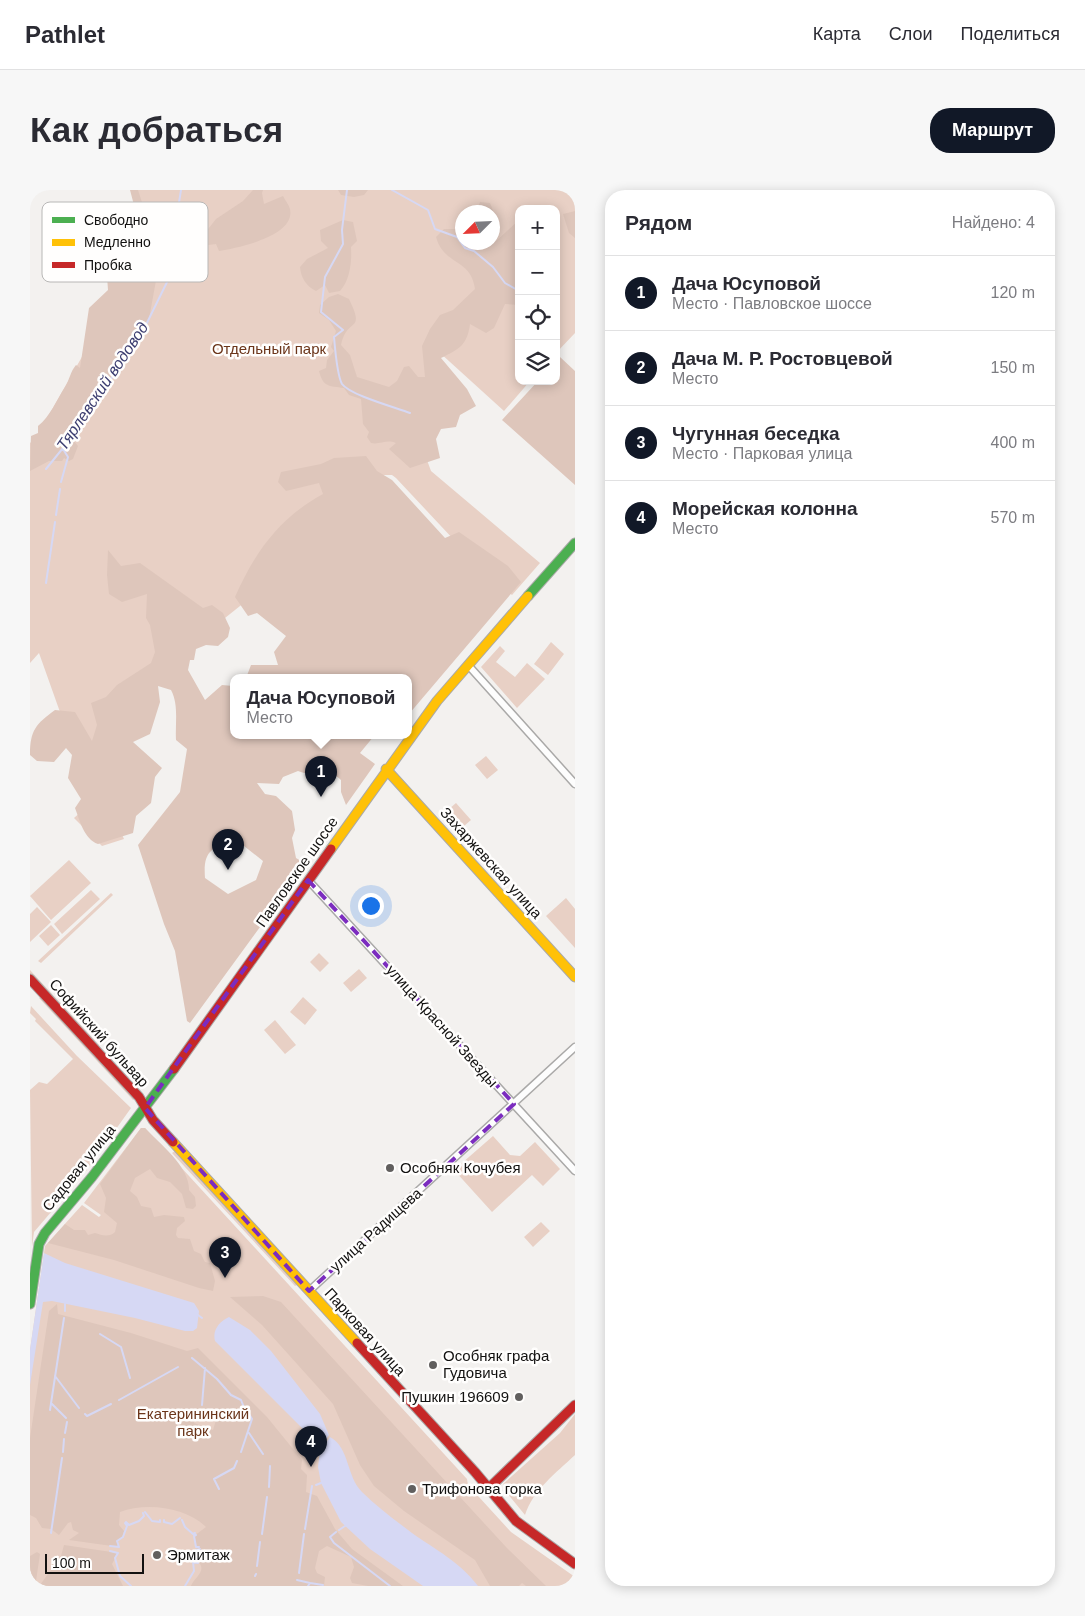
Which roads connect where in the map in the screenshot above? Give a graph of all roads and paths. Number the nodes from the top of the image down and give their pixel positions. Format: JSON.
{"nodes":[{"id":1,"x":575,"y":543,"type":"edge"},
{"id":2,"x":468,"y":665,"type":"junction"},
{"id":3,"x":412,"y":734,"type":"edge"},
{"id":4,"x":408,"y":739,"type":"edge"},
{"id":5,"x":386,"y":769,"type":"junction"},
{"id":6,"x":575,"y":784,"type":"edge"},
{"id":7,"x":308,"y":880,"type":"junction"},
{"id":8,"x":575,"y":977,"type":"edge"},
{"id":9,"x":30,"y":979,"type":"edge"},
{"id":10,"x":575,"y":1046,"type":"edge"},
{"id":11,"x":514,"y":1104,"type":"junction"},
{"id":12,"x":145,"y":1108,"type":"junction"},
{"id":13,"x":575,"y":1171,"type":"edge"},
{"id":14,"x":309,"y":1291,"type":"junction"},
{"id":15,"x":30,"y":1300,"type":"edge"},
{"id":16,"x":575,"y":1404,"type":"edge"},
{"id":17,"x":489,"y":1488,"type":"junction"},
{"id":18,"x":575,"y":1564,"type":"edge"}],
"edges":[{"from":1,"to":2,"type":"main road","name":"Павловское шоссе"},
{"from":2,"to":3,"type":"main road","name":"Павловское шоссе"},
{"from":2,"to":6,"type":"street"},
{"from":4,"to":5,"type":"main road","name":"Павловское шоссе"},
{"from":5,"to":7,"type":"main road","name":"Павловское шоссе"},
{"from":5,"to":8,"type":"main road","name":"Захаржевская улица"},
{"from":7,"to":11,"type":"street","name":"улица Красной Звезды"},
{"from":7,"to":12,"type":"main road","name":"Павловское шоссе"},
{"from":9,"to":12,"type":"main road","name":"Софийский бульвар"},
{"from":10,"to":11,"type":"street","name":"улица Радищева"},
{"from":11,"to":13,"type":"street","name":"улица Красной Звезды"},
{"from":11,"to":14,"type":"street","name":"улица Радищева"},
{"from":12,"to":14,"type":"main road","name":"Парковая улица"},
{"from":12,"to":15,"type":"main road","name":"Садовая улица"},
{"from":14,"to":17,"type":"main road","name":"Парковая улица"},
{"from":16,"to":17,"type":"main road"},
{"from":17,"to":18,"type":"main road","name":"Парковая улица"}]}
